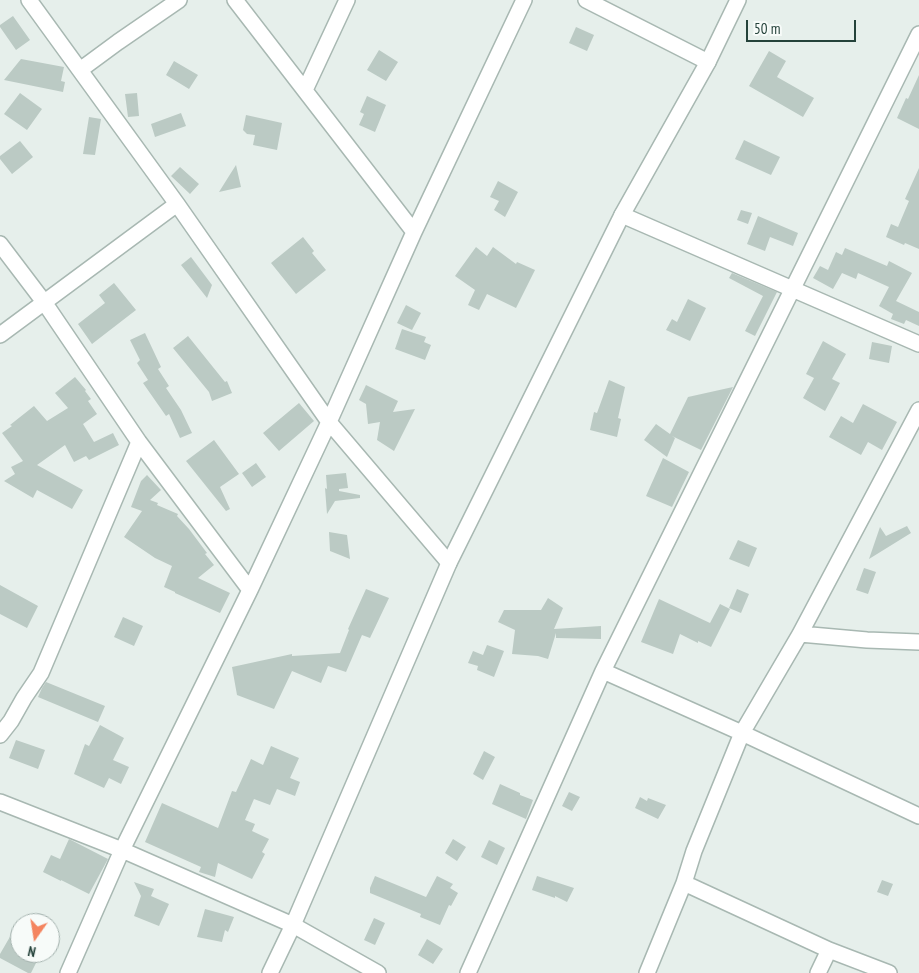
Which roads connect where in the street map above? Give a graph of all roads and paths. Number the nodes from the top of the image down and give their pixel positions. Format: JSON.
{"nodes":[{"id":1,"x":29,"y":0,"type":"edge"},
{"id":2,"x":179,"y":0,"type":"edge"},
{"id":3,"x":235,"y":0,"type":"edge"},
{"id":4,"x":347,"y":0,"type":"edge"},
{"id":5,"x":524,"y":0,"type":"edge"},
{"id":6,"x":586,"y":0,"type":"edge"},
{"id":7,"x":738,"y":0,"type":"edge"},
{"id":8,"x":919,"y":34,"type":"edge"},
{"id":9,"x":708,"y":62,"type":"junction"},
{"id":10,"x":80,"y":70,"type":"junction"},
{"id":11,"x":305,"y":90,"type":"junction"},
{"id":12,"x":177,"y":204,"type":"junction"},
{"id":13,"x":622,"y":214,"type":"junction"},
{"id":14,"x":414,"y":232,"type":"junction"},
{"id":15,"x":0,"y":244,"type":"edge"},
{"id":16,"x":793,"y":288,"type":"junction"},
{"id":17,"x":44,"y":302,"type":"junction"},
{"id":18,"x":0,"y":335,"type":"edge"},
{"id":19,"x":919,"y":344,"type":"edge"},
{"id":20,"x":919,"y":410,"type":"edge"},
{"id":21,"x":329,"y":422,"type":"junction"},
{"id":22,"x":139,"y":442,"type":"junction"},
{"id":23,"x":449,"y":563,"type":"junction"},
{"id":24,"x":250,"y":590,"type":"junction"},
{"id":25,"x":800,"y":634,"type":"junction"},
{"id":26,"x":919,"y":642,"type":"edge"},
{"id":27,"x":603,"y":671,"type":"junction"},
{"id":28,"x":742,"y":733,"type":"junction"},
{"id":29,"x":0,"y":735,"type":"edge"},
{"id":30,"x":0,"y":802,"type":"edge"},
{"id":31,"x":919,"y":816,"type":"edge"},
{"id":32,"x":122,"y":850,"type":"junction"},
{"id":33,"x":684,"y":883,"type":"junction"},
{"id":34,"x":293,"y":925,"type":"junction"},
{"id":35,"x":829,"y":950,"type":"junction"},
{"id":36,"x":68,"y":973,"type":"edge"},
{"id":37,"x":270,"y":973,"type":"edge"},
{"id":38,"x":378,"y":973,"type":"edge"},
{"id":39,"x":468,"y":973,"type":"edge"},
{"id":40,"x":647,"y":973,"type":"edge"},
{"id":41,"x":818,"y":973,"type":"edge"},
{"id":42,"x":888,"y":973,"type":"edge"}],
"edges":[{"from":1,"to":10,"type":"street"},
{"from":2,"to":10,"type":"street"},
{"from":3,"to":11,"type":"street"},
{"from":4,"to":11,"type":"street"},
{"from":5,"to":14,"type":"street"},
{"from":6,"to":9,"type":"street"},
{"from":7,"to":9,"type":"street"},
{"from":8,"to":16,"type":"street"},
{"from":9,"to":13,"type":"street"},
{"from":10,"to":12,"type":"street"},
{"from":11,"to":14,"type":"street"},
{"from":12,"to":17,"type":"street"},
{"from":12,"to":21,"type":"street"},
{"from":13,"to":16,"type":"street"},
{"from":13,"to":23,"type":"street"},
{"from":14,"to":21,"type":"street"},
{"from":15,"to":17,"type":"street"},
{"from":16,"to":19,"type":"street"},
{"from":16,"to":27,"type":"street"},
{"from":17,"to":18,"type":"street"},
{"from":17,"to":22,"type":"street"},
{"from":20,"to":25,"type":"street"},
{"from":21,"to":23,"type":"street"},
{"from":21,"to":24,"type":"street"},
{"from":22,"to":24,"type":"street"},
{"from":22,"to":29,"type":"street"},
{"from":23,"to":34,"type":"street"},
{"from":24,"to":32,"type":"street"},
{"from":25,"to":26,"type":"street"},
{"from":25,"to":28,"type":"street"},
{"from":27,"to":28,"type":"street"},
{"from":27,"to":39,"type":"street"},
{"from":28,"to":31,"type":"street"},
{"from":28,"to":33,"type":"street"},
{"from":30,"to":32,"type":"street"},
{"from":32,"to":34,"type":"street"},
{"from":32,"to":36,"type":"street"},
{"from":33,"to":35,"type":"street"},
{"from":33,"to":40,"type":"street"},
{"from":34,"to":37,"type":"street"},
{"from":34,"to":38,"type":"street"},
{"from":35,"to":41,"type":"street"},
{"from":35,"to":42,"type":"street"}]}
